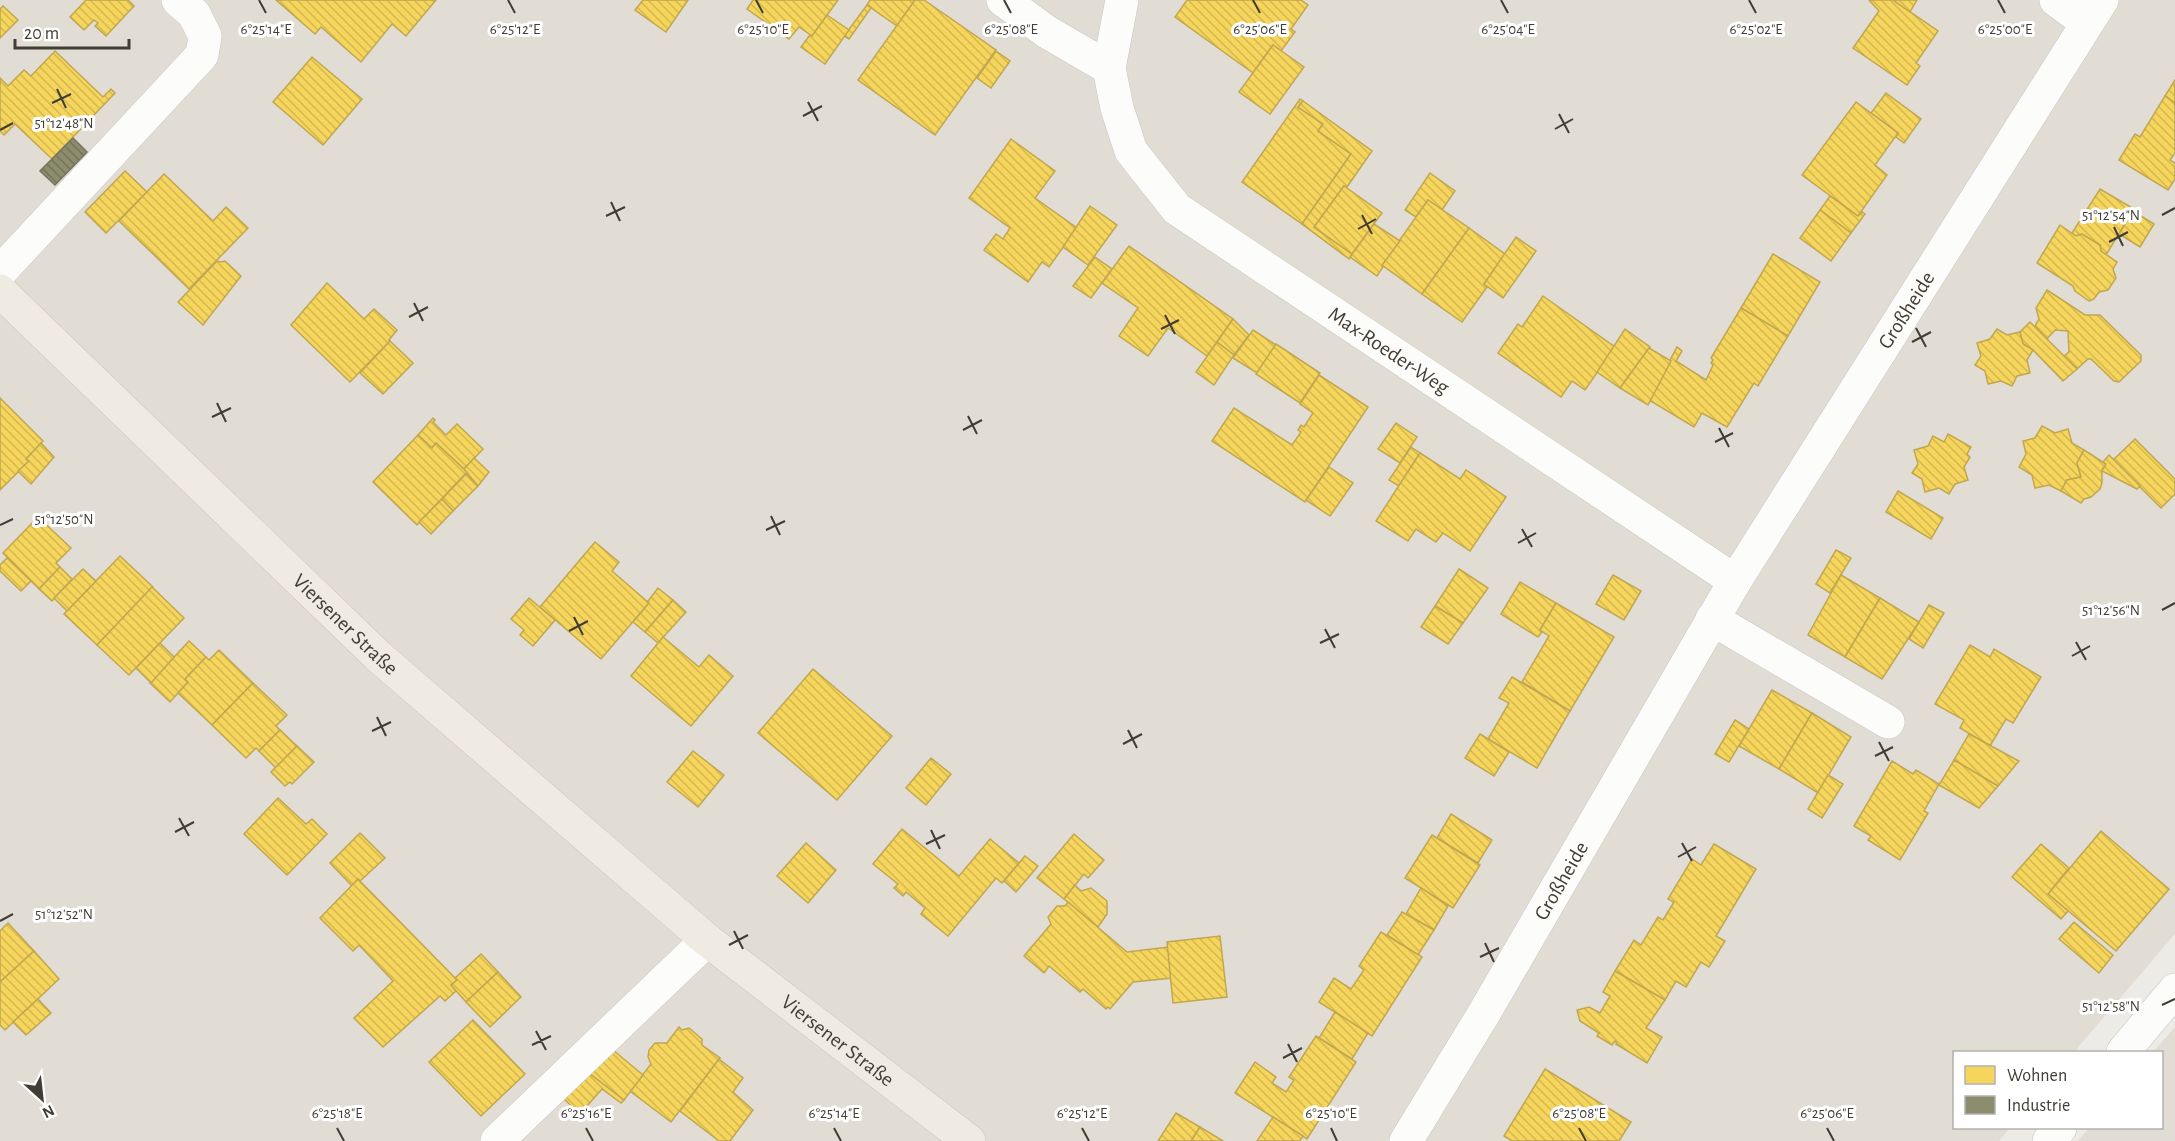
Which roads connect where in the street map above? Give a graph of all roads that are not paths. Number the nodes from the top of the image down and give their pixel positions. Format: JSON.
{"nodes":[{"id":1,"x":178,"y":0,"type":"edge"},
{"id":2,"x":1003,"y":0,"type":"edge"},
{"id":3,"x":1122,"y":0,"type":"edge"},
{"id":4,"x":2056,"y":0,"type":"edge"},
{"id":5,"x":2094,"y":11,"type":"edge"},
{"id":6,"x":1109,"y":68,"type":"junction"},
{"id":7,"x":0,"y":272,"type":"edge"},
{"id":8,"x":0,"y":291,"type":"edge"},
{"id":9,"x":1735,"y":581,"type":"junction"},
{"id":10,"x":1712,"y":619,"type":"junction"},
{"id":11,"x":1888,"y":722,"type":"dead end"},
{"id":12,"x":707,"y":940,"type":"junction"},
{"id":13,"x":2175,"y":990,"type":"edge"},
{"id":14,"x":2125,"y":1051,"type":"edge"},
{"id":15,"x":2060,"y":1129,"type":"edge"},
{"id":16,"x":497,"y":1141,"type":"edge"},
{"id":17,"x":969,"y":1141,"type":"edge"},
{"id":18,"x":1406,"y":1141,"type":"edge"},
{"id":19,"x":2049,"y":1141,"type":"edge"}],
"edges":[{"from":1,"to":7,"type":"street"},
{"from":2,"to":6,"type":"street"},
{"from":3,"to":6,"type":"street","name":"Max-Roeder-Weg"},
{"from":4,"to":5,"type":"street"},
{"from":5,"to":9,"type":"street","name":"Großheide"},
{"from":6,"to":9,"type":"street","name":"Max-Roeder-Weg"},
{"from":8,"to":12,"type":"main road","name":"Viersener Straße"},
{"from":9,"to":10,"type":"street","name":"Großheide"},
{"from":10,"to":11,"type":"street"},
{"from":10,"to":18,"type":"street","name":"Großheide"},
{"from":12,"to":16,"type":"street"},
{"from":12,"to":17,"type":"main road","name":"Viersener Straße"},
{"from":13,"to":14,"type":"street"},
{"from":15,"to":19,"type":"street"}]}
